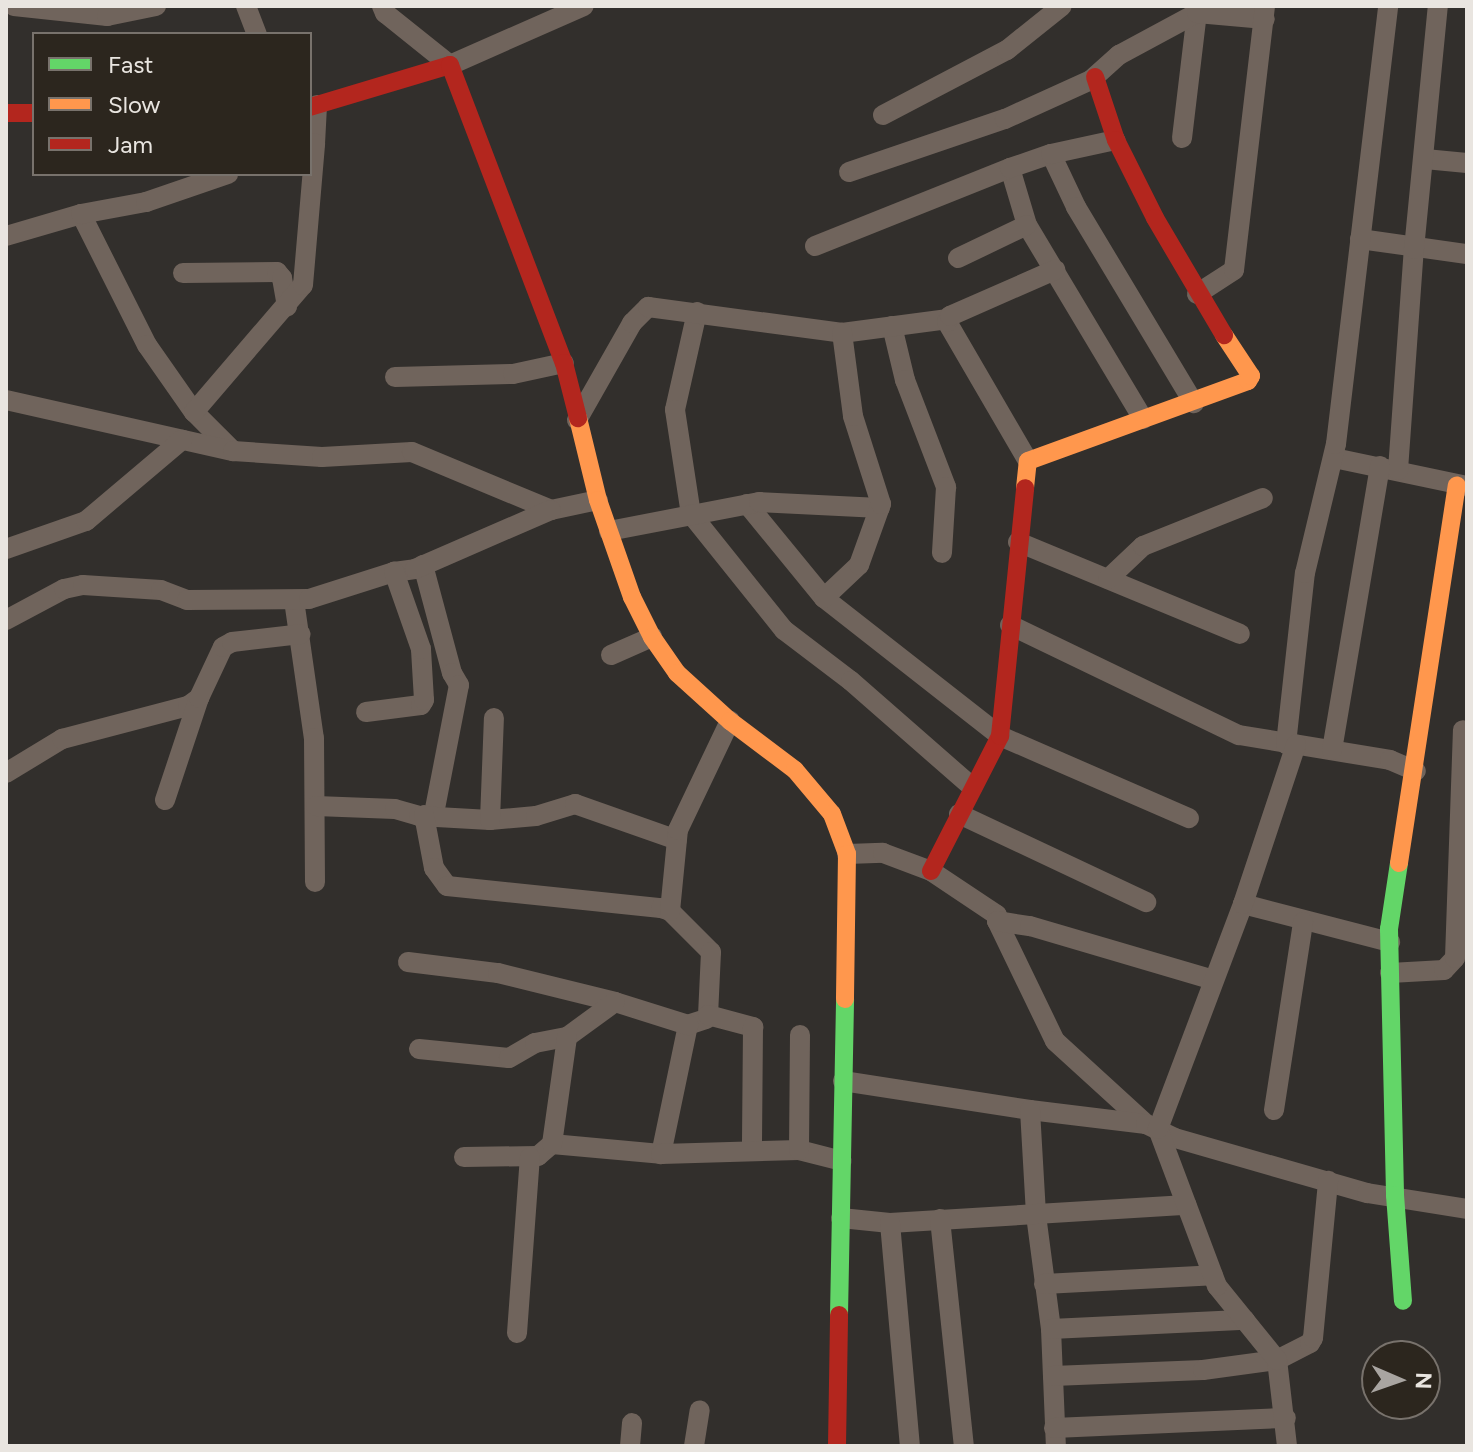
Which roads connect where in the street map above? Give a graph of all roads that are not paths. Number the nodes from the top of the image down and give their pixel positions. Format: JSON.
{"nodes":[{"id":1,"x":14,"y":6,"type":"edge"},
{"id":2,"x":156,"y":6,"type":"edge"},
{"id":3,"x":246,"y":6,"type":"edge"},
{"id":4,"x":584,"y":6,"type":"edge"},
{"id":5,"x":1062,"y":6,"type":"edge"},
{"id":6,"x":1388,"y":6,"type":"edge"},
{"id":7,"x":1438,"y":6,"type":"edge"},
{"id":8,"x":389,"y":8,"type":"edge"},
{"id":9,"x":1265,"y":12,"type":"edge"},
{"id":10,"x":1197,"y":13,"type":"junction"},
{"id":11,"x":256,"y":32,"type":"edge"},
{"id":12,"x":450,"y":65,"type":"junction"},
{"id":13,"x":1095,"y":77,"type":"junction"},
{"id":14,"x":313,"y":106,"type":"edge"},
{"id":15,"x":6,"y":113,"type":"edge"},
{"id":16,"x":32,"y":113,"type":"edge"},
{"id":17,"x":883,"y":115,"type":"dead end"},
{"id":18,"x":1182,"y":138,"type":"dead end"},
{"id":19,"x":1116,"y":140,"type":"junction"},
{"id":20,"x":312,"y":145,"type":"edge"},
{"id":21,"x":1051,"y":154,"type":"junction"},
{"id":22,"x":1425,"y":159,"type":"junction"},
{"id":23,"x":1467,"y":163,"type":"edge"},
{"id":24,"x":1010,"y":168,"type":"junction"},
{"id":25,"x":849,"y":172,"type":"dead end"},
{"id":26,"x":222,"y":176,"type":"edge"},
{"id":27,"x":310,"y":176,"type":"edge"},
{"id":28,"x":81,"y":214,"type":"junction"},
{"id":29,"x":1027,"y":225,"type":"junction"},
{"id":30,"x":6,"y":236,"type":"edge"},
{"id":31,"x":1360,"y":239,"type":"junction"},
{"id":32,"x":815,"y":246,"type":"dead end"},
{"id":33,"x":1414,"y":249,"type":"junction"},
{"id":34,"x":1467,"y":254,"type":"edge"},
{"id":35,"x":958,"y":258,"type":"dead end"},
{"id":36,"x":1055,"y":270,"type":"junction"},
{"id":37,"x":183,"y":273,"type":"dead end"},
{"id":38,"x":1197,"y":294,"type":"junction"},
{"id":39,"x":287,"y":307,"type":"junction"},
{"id":40,"x":697,"y":312,"type":"junction"},
{"id":41,"x":948,"y":319,"type":"junction"},
{"id":42,"x":892,"y":326,"type":"junction"},
{"id":43,"x":842,"y":333,"type":"junction"},
{"id":44,"x":564,"y":363,"type":"junction"},
{"id":45,"x":395,"y":377,"type":"dead end"},
{"id":46,"x":6,"y":400,"type":"edge"},
{"id":47,"x":1194,"y":403,"type":"junction"},
{"id":48,"x":194,"y":412,"type":"junction"},
{"id":49,"x":1143,"y":419,"type":"junction"},
{"id":50,"x":577,"y":420,"type":"junction"},
{"id":51,"x":182,"y":440,"type":"junction"},
{"id":52,"x":233,"y":451,"type":"junction"},
{"id":53,"x":1334,"y":458,"type":"junction"},
{"id":54,"x":1028,"y":461,"type":"junction"},
{"id":55,"x":1389,"y":468,"type":"junction"},
{"id":56,"x":1462,"y":486,"type":"edge"},
{"id":57,"x":1263,"y":498,"type":"dead end"},
{"id":58,"x":598,"y":500,"type":"junction"},
{"id":59,"x":747,"y":504,"type":"junction"},
{"id":60,"x":880,"y":508,"type":"junction"},
{"id":61,"x":551,"y":510,"type":"junction"},
{"id":62,"x":691,"y":514,"type":"junction"},
{"id":63,"x":609,"y":531,"type":"junction"},
{"id":64,"x":1018,"y":542,"type":"junction"},
{"id":65,"x":6,"y":549,"type":"edge"},
{"id":66,"x":942,"y":553,"type":"dead end"},
{"id":67,"x":423,"y":565,"type":"junction"},
{"id":68,"x":394,"y":572,"type":"junction"},
{"id":69,"x":1108,"y":579,"type":"junction"},
{"id":70,"x":824,"y":598,"type":"junction"},
{"id":71,"x":300,"y":600,"type":"junction"},
{"id":72,"x":6,"y":620,"type":"edge"},
{"id":73,"x":1010,"y":625,"type":"junction"},
{"id":74,"x":301,"y":634,"type":"junction"},
{"id":75,"x":1240,"y":634,"type":"dead end"},
{"id":76,"x":652,"y":637,"type":"junction"},
{"id":77,"x":611,"y":655,"type":"dead end"},
{"id":78,"x":199,"y":698,"type":"junction"},
{"id":79,"x":366,"y":712,"type":"dead end"},
{"id":80,"x":494,"y":718,"type":"dead end"},
{"id":81,"x":730,"y":721,"type":"junction"},
{"id":82,"x":1463,"y":730,"type":"dead end"},
{"id":83,"x":1000,"y":736,"type":"junction"},
{"id":84,"x":1291,"y":745,"type":"junction"},
{"id":85,"x":1332,"y":750,"type":"junction"},
{"id":86,"x":1416,"y":771,"type":"junction"},
{"id":87,"x":6,"y":773,"type":"edge"},
{"id":88,"x":972,"y":787,"type":"junction"},
{"id":89,"x":165,"y":800,"type":"dead end"},
{"id":90,"x":316,"y":806,"type":"junction"},
{"id":91,"x":959,"y":814,"type":"junction"},
{"id":92,"x":426,"y":815,"type":"junction"},
{"id":93,"x":1189,"y":818,"type":"dead end"},
{"id":94,"x":490,"y":820,"type":"junction"},
{"id":95,"x":677,"y":840,"type":"junction"},
{"id":96,"x":847,"y":854,"type":"junction"},
{"id":97,"x":931,"y":871,"type":"junction"},
{"id":98,"x":315,"y":882,"type":"dead end"},
{"id":99,"x":1146,"y":902,"type":"dead end"},
{"id":100,"x":1243,"y":904,"type":"junction"},
{"id":101,"x":670,"y":911,"type":"junction"},
{"id":102,"x":997,"y":921,"type":"junction"},
{"id":103,"x":1303,"y":922,"type":"junction"},
{"id":104,"x":1390,"y":942,"type":"junction"},
{"id":105,"x":408,"y":962,"type":"dead end"},
{"id":106,"x":1390,"y":973,"type":"junction"},
{"id":107,"x":1213,"y":980,"type":"junction"},
{"id":108,"x":615,"y":1002,"type":"junction"},
{"id":109,"x":708,"y":1015,"type":"junction"},
{"id":110,"x":688,"y":1025,"type":"junction"},
{"id":111,"x":800,"y":1035,"type":"dead end"},
{"id":112,"x":567,"y":1037,"type":"junction"},
{"id":113,"x":419,"y":1049,"type":"dead end"},
{"id":114,"x":843,"y":1081,"type":"junction"},
{"id":115,"x":1030,"y":1110,"type":"junction"},
{"id":116,"x":1274,"y":1110,"type":"dead end"},
{"id":117,"x":1152,"y":1126,"type":"junction"},
{"id":118,"x":552,"y":1144,"type":"junction"},
{"id":119,"x":752,"y":1149,"type":"junction"},
{"id":120,"x":799,"y":1150,"type":"junction"},
{"id":121,"x":661,"y":1154,"type":"junction"},
{"id":122,"x":464,"y":1157,"type":"dead end"},
{"id":123,"x":530,"y":1157,"type":"junction"},
{"id":124,"x":842,"y":1161,"type":"junction"},
{"id":125,"x":1328,"y":1181,"type":"junction"},
{"id":126,"x":1395,"y":1195,"type":"junction"},
{"id":127,"x":1186,"y":1205,"type":"junction"},
{"id":128,"x":1467,"y":1209,"type":"edge"},
{"id":129,"x":1036,"y":1215,"type":"junction"},
{"id":130,"x":841,"y":1218,"type":"junction"},
{"id":131,"x":940,"y":1219,"type":"junction"},
{"id":132,"x":890,"y":1223,"type":"junction"},
{"id":133,"x":1213,"y":1275,"type":"junction"},
{"id":134,"x":1044,"y":1284,"type":"junction"},
{"id":135,"x":1403,"y":1301,"type":"dead end"},
{"id":136,"x":1245,"y":1320,"type":"junction"},
{"id":137,"x":1051,"y":1329,"type":"junction"},
{"id":138,"x":517,"y":1333,"type":"dead end"},
{"id":139,"x":1277,"y":1360,"type":"junction"},
{"id":140,"x":1053,"y":1376,"type":"junction"},
{"id":141,"x":700,"y":1410,"type":"dead end"},
{"id":142,"x":1286,"y":1418,"type":"junction"},
{"id":143,"x":632,"y":1423,"type":"dead end"},
{"id":144,"x":1055,"y":1437,"type":"edge"},
{"id":145,"x":630,"y":1446,"type":"edge"},
{"id":146,"x":694,"y":1446,"type":"edge"},
{"id":147,"x":837,"y":1446,"type":"edge"},
{"id":148,"x":910,"y":1446,"type":"edge"},
{"id":149,"x":964,"y":1446,"type":"edge"},
{"id":150,"x":1287,"y":1446,"type":"edge"}],
"edges":[{"from":1,"to":2,"type":"street"},
{"from":3,"to":11,"type":"street"},
{"from":4,"to":12,"type":"street"},
{"from":5,"to":17,"type":"street"},
{"from":6,"to":31,"type":"street"},
{"from":7,"to":22,"type":"street"},
{"from":8,"to":12,"type":"street"},
{"from":9,"to":10,"type":"street"},
{"from":9,"to":38,"type":"street"},
{"from":10,"to":13,"type":"street"},
{"from":10,"to":18,"type":"street"},
{"from":12,"to":14,"type":"street"},
{"from":12,"to":44,"type":"street"},
{"from":13,"to":19,"type":"street"},
{"from":13,"to":25,"type":"street"},
{"from":14,"to":20,"type":"street"},
{"from":15,"to":16,"type":"street"},
{"from":19,"to":21,"type":"street"},
{"from":19,"to":38,"type":"street"},
{"from":21,"to":24,"type":"street"},
{"from":21,"to":47,"type":"street"},
{"from":22,"to":23,"type":"street"},
{"from":22,"to":33,"type":"street"},
{"from":24,"to":29,"type":"street"},
{"from":24,"to":32,"type":"street"},
{"from":26,"to":28,"type":"street"},
{"from":27,"to":39,"type":"street"},
{"from":28,"to":30,"type":"street"},
{"from":28,"to":48,"type":"street"},
{"from":29,"to":35,"type":"street"},
{"from":29,"to":36,"type":"street"},
{"from":31,"to":33,"type":"street"},
{"from":31,"to":53,"type":"street"},
{"from":33,"to":34,"type":"street"},
{"from":33,"to":55,"type":"street"},
{"from":36,"to":41,"type":"street"},
{"from":36,"to":49,"type":"street"},
{"from":37,"to":39,"type":"street"},
{"from":38,"to":47,"type":"street"},
{"from":39,"to":48,"type":"street"},
{"from":40,"to":43,"type":"street"},
{"from":40,"to":50,"type":"street"},
{"from":40,"to":62,"type":"street"},
{"from":41,"to":42,"type":"street"},
{"from":41,"to":54,"type":"street"},
{"from":42,"to":43,"type":"street"},
{"from":42,"to":66,"type":"street"},
{"from":43,"to":60,"type":"street"},
{"from":44,"to":45,"type":"street"},
{"from":44,"to":50,"type":"street"},
{"from":46,"to":51,"type":"street"},
{"from":47,"to":49,"type":"street"},
{"from":48,"to":52,"type":"street"},
{"from":49,"to":54,"type":"street"},
{"from":50,"to":58,"type":"street"},
{"from":51,"to":52,"type":"street"},
{"from":51,"to":65,"type":"street"},
{"from":52,"to":61,"type":"street"},
{"from":53,"to":55,"type":"street"},
{"from":53,"to":84,"type":"street"},
{"from":54,"to":64,"type":"street"},
{"from":55,"to":56,"type":"street"},
{"from":55,"to":85,"type":"street"},
{"from":56,"to":86,"type":"street"},
{"from":57,"to":69,"type":"street"},
{"from":58,"to":61,"type":"street"},
{"from":58,"to":63,"type":"street"},
{"from":59,"to":60,"type":"street"},
{"from":59,"to":62,"type":"street"},
{"from":59,"to":70,"type":"street"},
{"from":60,"to":70,"type":"street"},
{"from":61,"to":67,"type":"street"},
{"from":62,"to":63,"type":"street"},
{"from":62,"to":88,"type":"street"},
{"from":63,"to":76,"type":"street"},
{"from":64,"to":69,"type":"street"},
{"from":64,"to":73,"type":"street"},
{"from":67,"to":68,"type":"street"},
{"from":67,"to":92,"type":"street"},
{"from":68,"to":71,"type":"street"},
{"from":68,"to":79,"type":"street"},
{"from":69,"to":75,"type":"street"},
{"from":70,"to":83,"type":"street"},
{"from":71,"to":72,"type":"street"},
{"from":71,"to":74,"type":"street"},
{"from":73,"to":83,"type":"street"},
{"from":73,"to":84,"type":"street"},
{"from":74,"to":78,"type":"street"},
{"from":74,"to":90,"type":"street"},
{"from":76,"to":77,"type":"street"},
{"from":76,"to":81,"type":"street"},
{"from":78,"to":87,"type":"street"},
{"from":78,"to":89,"type":"street"},
{"from":80,"to":94,"type":"street"},
{"from":81,"to":95,"type":"street"},
{"from":81,"to":96,"type":"street"},
{"from":82,"to":106,"type":"street"},
{"from":83,"to":88,"type":"street"},
{"from":83,"to":93,"type":"street"},
{"from":84,"to":85,"type":"street"},
{"from":84,"to":100,"type":"street"},
{"from":85,"to":86,"type":"street"},
{"from":86,"to":104,"type":"street"},
{"from":88,"to":91,"type":"street"},
{"from":90,"to":92,"type":"street"},
{"from":90,"to":98,"type":"street"},
{"from":91,"to":97,"type":"street"},
{"from":91,"to":99,"type":"street"},
{"from":92,"to":94,"type":"street"},
{"from":92,"to":101,"type":"street"},
{"from":94,"to":95,"type":"street"},
{"from":95,"to":101,"type":"street"},
{"from":96,"to":97,"type":"street"},
{"from":96,"to":114,"type":"street"},
{"from":97,"to":102,"type":"street"},
{"from":100,"to":103,"type":"street"},
{"from":100,"to":107,"type":"street"},
{"from":101,"to":109,"type":"street"},
{"from":102,"to":107,"type":"street"},
{"from":102,"to":117,"type":"street"},
{"from":103,"to":104,"type":"street"},
{"from":103,"to":116,"type":"street"},
{"from":104,"to":106,"type":"street"},
{"from":105,"to":108,"type":"street"},
{"from":106,"to":126,"type":"street"},
{"from":107,"to":117,"type":"street"},
{"from":108,"to":110,"type":"street"},
{"from":108,"to":112,"type":"street"},
{"from":109,"to":110,"type":"street"},
{"from":109,"to":119,"type":"street"},
{"from":110,"to":121,"type":"street"},
{"from":111,"to":120,"type":"street"},
{"from":112,"to":113,"type":"street"},
{"from":112,"to":118,"type":"street"},
{"from":114,"to":115,"type":"street"},
{"from":114,"to":124,"type":"street"},
{"from":115,"to":117,"type":"street"},
{"from":115,"to":129,"type":"street"},
{"from":117,"to":125,"type":"street"},
{"from":117,"to":127,"type":"street"},
{"from":118,"to":121,"type":"street"},
{"from":118,"to":123,"type":"street"},
{"from":119,"to":120,"type":"street"},
{"from":119,"to":121,"type":"street"},
{"from":120,"to":124,"type":"street"},
{"from":122,"to":123,"type":"street"},
{"from":123,"to":138,"type":"street"},
{"from":124,"to":130,"type":"street"},
{"from":125,"to":126,"type":"street"},
{"from":125,"to":139,"type":"street"},
{"from":126,"to":128,"type":"street"},
{"from":126,"to":135,"type":"street"},
{"from":127,"to":129,"type":"street"},
{"from":127,"to":133,"type":"street"},
{"from":129,"to":131,"type":"street"},
{"from":129,"to":134,"type":"street"},
{"from":130,"to":132,"type":"street"},
{"from":130,"to":147,"type":"street"},
{"from":131,"to":132,"type":"street"},
{"from":131,"to":149,"type":"street"},
{"from":132,"to":148,"type":"street"},
{"from":133,"to":134,"type":"street"},
{"from":133,"to":136,"type":"street"},
{"from":134,"to":137,"type":"street"},
{"from":136,"to":137,"type":"street"},
{"from":136,"to":139,"type":"street"},
{"from":137,"to":140,"type":"street"},
{"from":139,"to":140,"type":"street"},
{"from":139,"to":142,"type":"street"},
{"from":140,"to":144,"type":"street"},
{"from":141,"to":146,"type":"street"},
{"from":142,"to":144,"type":"street"},
{"from":142,"to":150,"type":"street"},
{"from":143,"to":145,"type":"street"}]}
